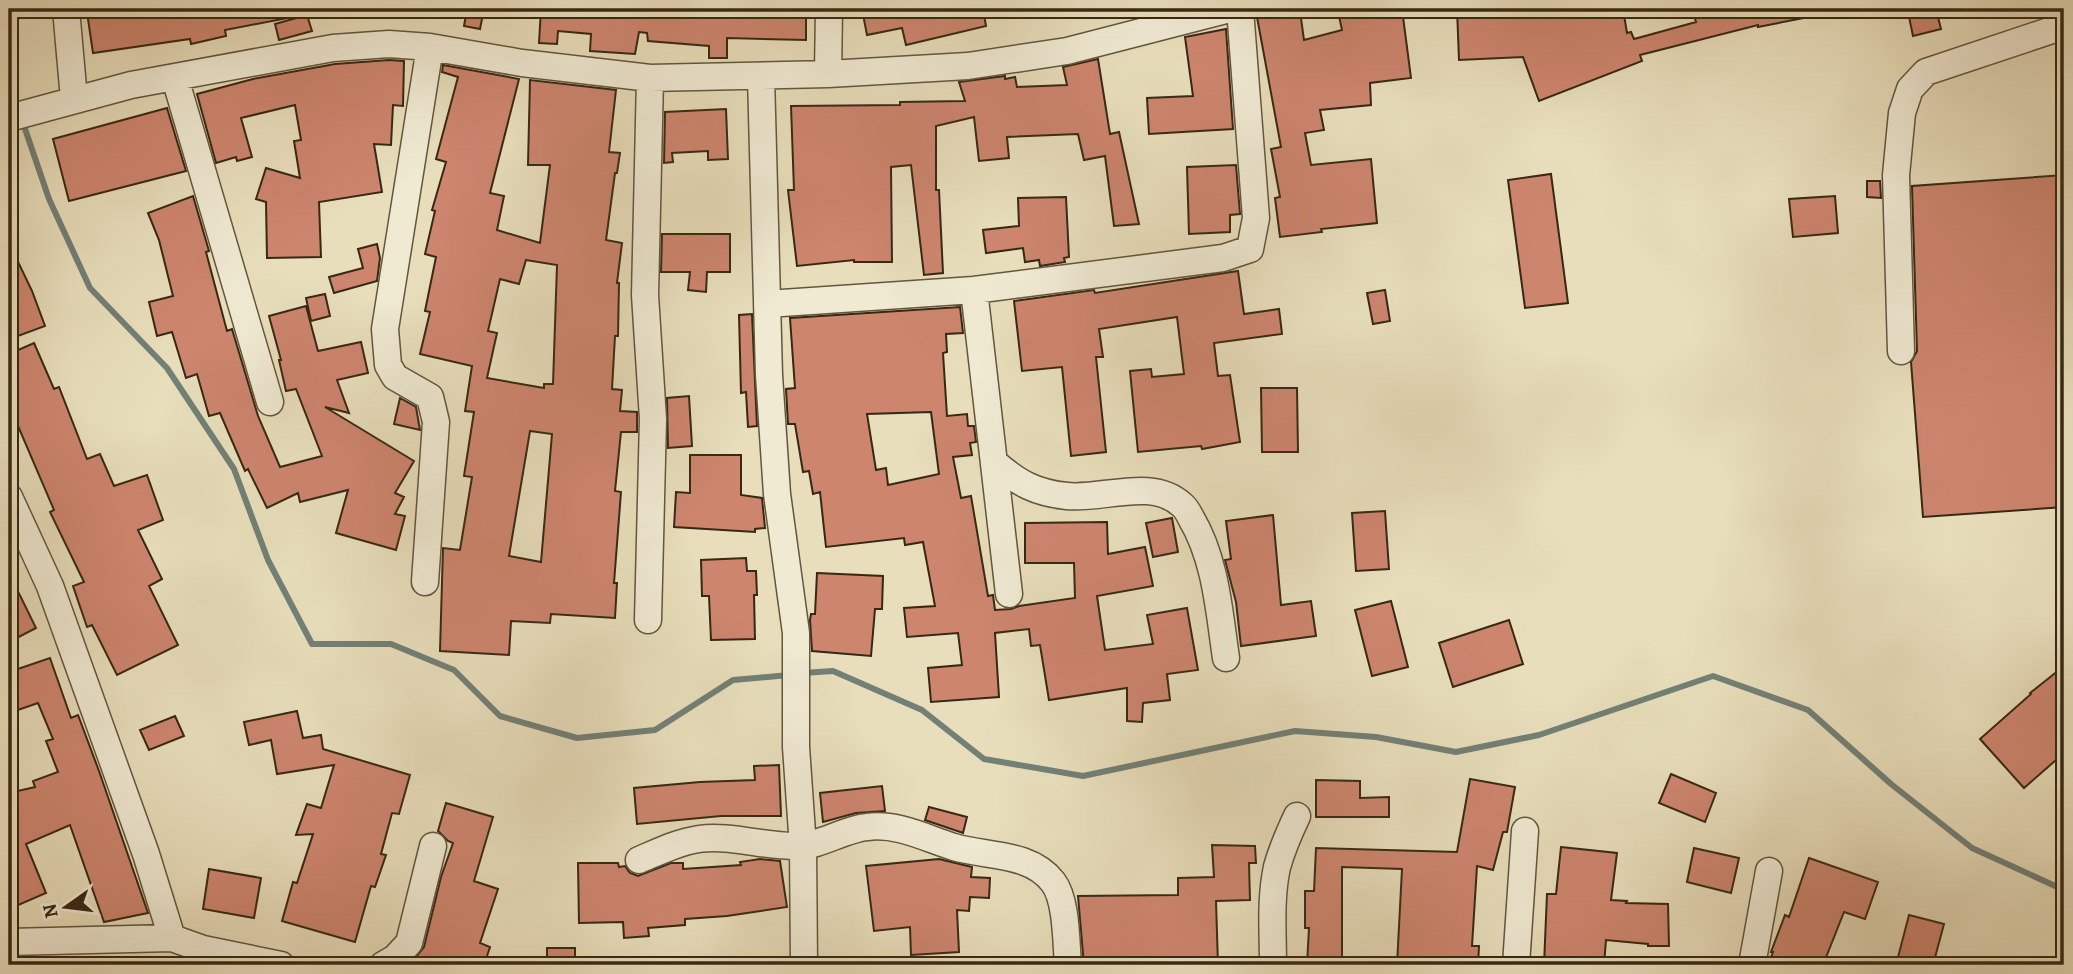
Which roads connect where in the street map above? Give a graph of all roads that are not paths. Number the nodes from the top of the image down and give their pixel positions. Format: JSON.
{"nodes":[{"id":1,"x":66,"y":9,"type":"edge"},
{"id":2,"x":829,"y":9,"type":"edge"},
{"id":3,"x":1230,"y":9,"type":"edge"},
{"id":4,"x":1240,"y":9,"type":"edge"},
{"id":5,"x":2064,"y":26,"type":"edge"},
{"id":6,"x":430,"y":47,"type":"junction"},
{"id":7,"x":828,"y":74,"type":"junction"},
{"id":8,"x":761,"y":76,"type":"junction"},
{"id":9,"x":175,"y":78,"type":"junction"},
{"id":10,"x":650,"y":78,"type":"junction"},
{"id":11,"x":64,"y":102,"type":"junction"},
{"id":12,"x":9,"y":118,"type":"edge"},
{"id":13,"x":974,"y":289,"type":"junction"},
{"id":14,"x":767,"y":304,"type":"junction"},
{"id":15,"x":1901,"y":351,"type":"dead end"},
{"id":16,"x":270,"y":402,"type":"dead end"},
{"id":17,"x":995,"y":463,"type":"junction"},
{"id":18,"x":9,"y":497,"type":"edge"},
{"id":19,"x":425,"y":582,"type":"dead end"},
{"id":20,"x":1009,"y":594,"type":"dead end"},
{"id":21,"x":648,"y":620,"type":"dead end"},
{"id":22,"x":1226,"y":658,"type":"dead end"},
{"id":23,"x":1297,"y":816,"type":"dead end"},
{"id":24,"x":1525,"y":831,"type":"dead end"},
{"id":25,"x":433,"y":846,"type":"dead end"},
{"id":26,"x":803,"y":847,"type":"junction"},
{"id":27,"x":639,"y":860,"type":"dead end"},
{"id":28,"x":1769,"y":871,"type":"dead end"},
{"id":29,"x":172,"y":938,"type":"junction"},
{"id":30,"x":9,"y":942,"type":"edge"},
{"id":31,"x":281,"y":965,"type":"edge"},
{"id":32,"x":383,"y":965,"type":"edge"},
{"id":33,"x":804,"y":965,"type":"edge"},
{"id":34,"x":1068,"y":965,"type":"edge"},
{"id":35,"x":1273,"y":965,"type":"edge"},
{"id":36,"x":1516,"y":965,"type":"edge"},
{"id":37,"x":1752,"y":965,"type":"edge"}],
"edges":[{"from":1,"to":11,"type":"street"},
{"from":2,"to":7,"type":"street"},
{"from":3,"to":7,"type":"street"},
{"from":4,"to":13,"type":"street"},
{"from":5,"to":15,"type":"street"},
{"from":6,"to":9,"type":"street"},
{"from":6,"to":10,"type":"street"},
{"from":6,"to":19,"type":"street"},
{"from":7,"to":8,"type":"street"},
{"from":8,"to":10,"type":"street"},
{"from":8,"to":14,"type":"street"},
{"from":9,"to":11,"type":"street"},
{"from":9,"to":16,"type":"street"},
{"from":10,"to":21,"type":"street"},
{"from":11,"to":12,"type":"street"},
{"from":13,"to":14,"type":"street"},
{"from":13,"to":17,"type":"street"},
{"from":14,"to":26,"type":"street"},
{"from":17,"to":20,"type":"street"},
{"from":17,"to":22,"type":"street"},
{"from":18,"to":29,"type":"street"},
{"from":23,"to":35,"type":"street"},
{"from":24,"to":36,"type":"street"},
{"from":25,"to":32,"type":"street"},
{"from":26,"to":27,"type":"street"},
{"from":26,"to":33,"type":"street"},
{"from":26,"to":34,"type":"street"},
{"from":28,"to":37,"type":"street"},
{"from":29,"to":30,"type":"street"},
{"from":29,"to":31,"type":"street"}]}
